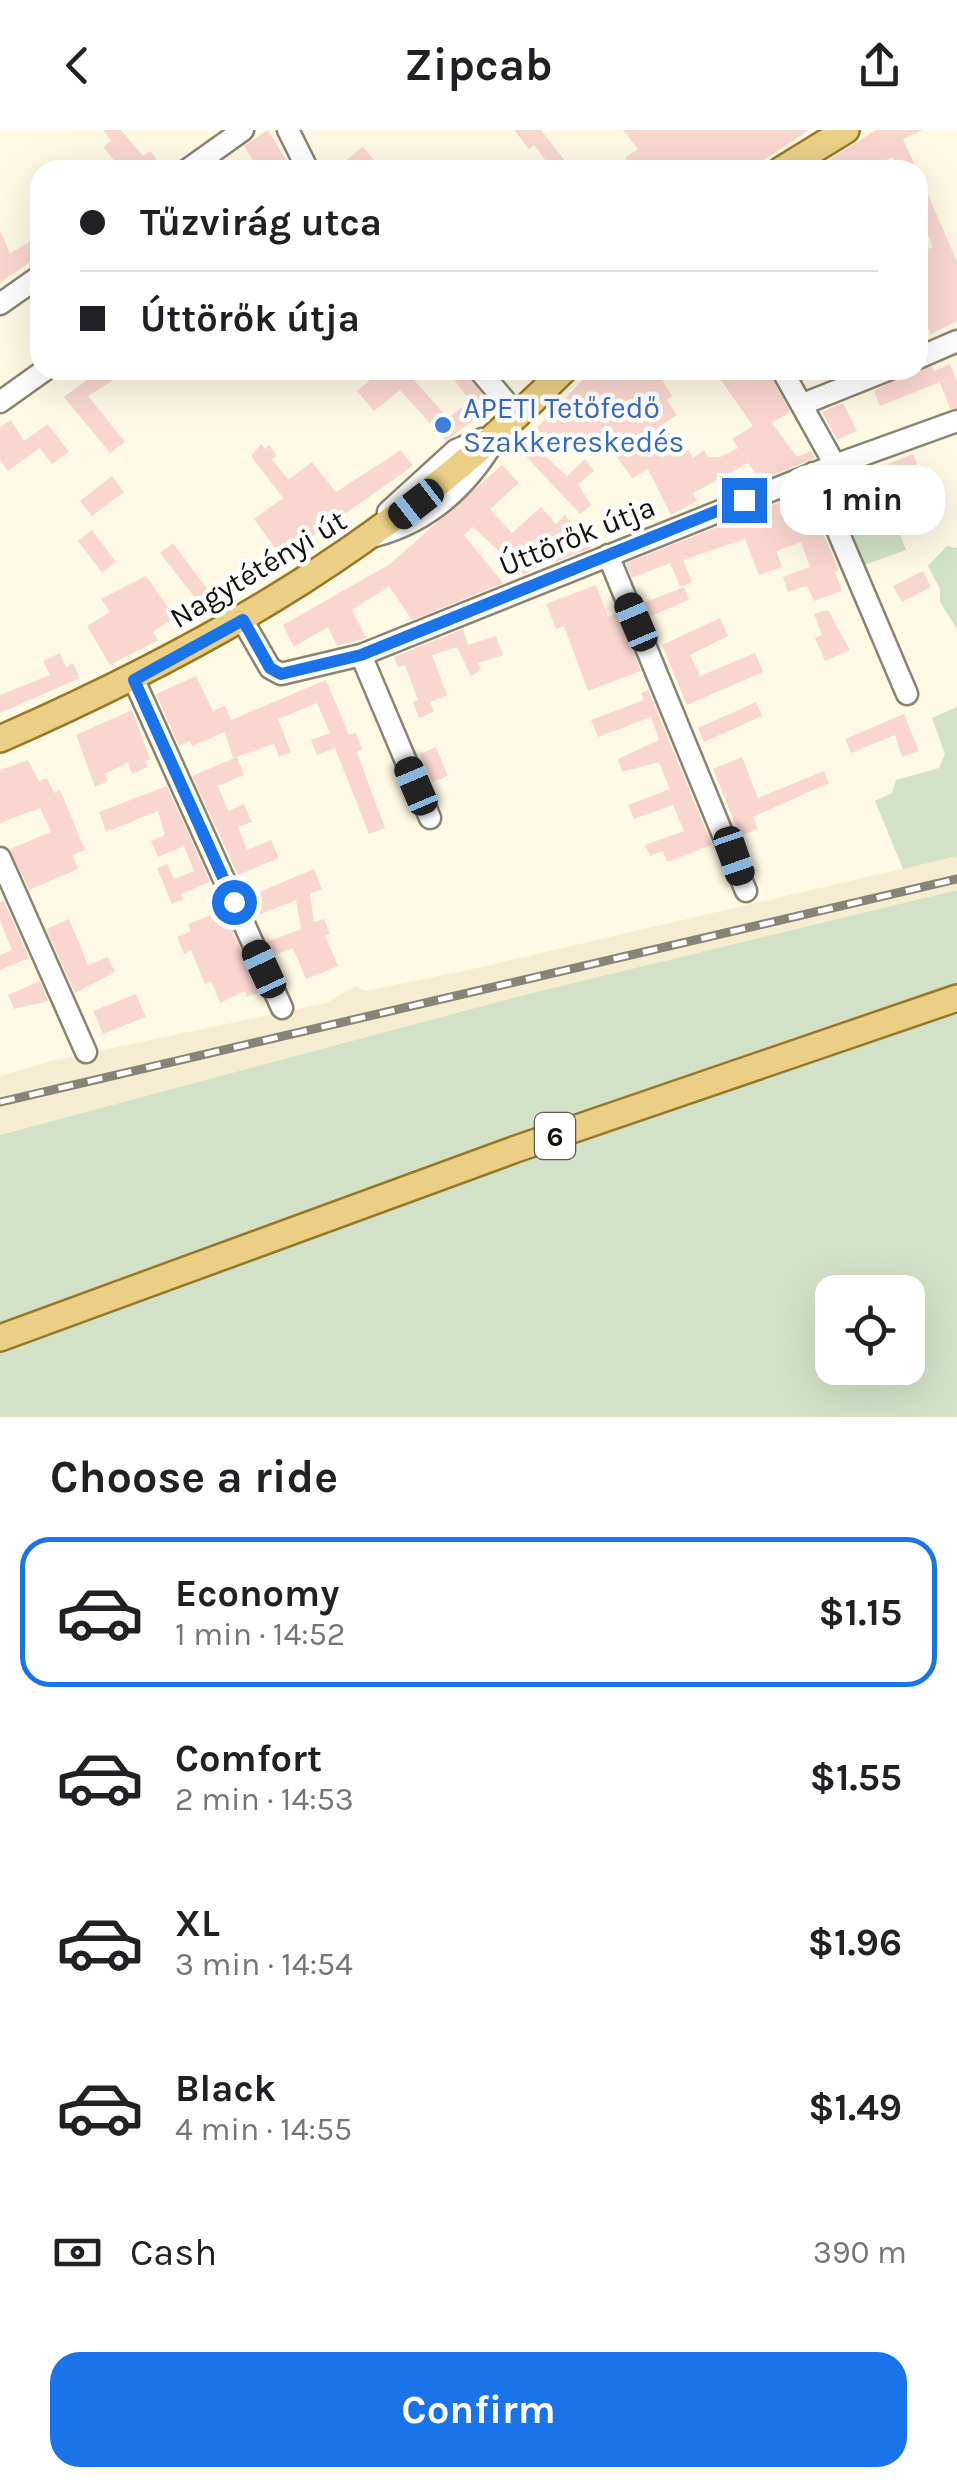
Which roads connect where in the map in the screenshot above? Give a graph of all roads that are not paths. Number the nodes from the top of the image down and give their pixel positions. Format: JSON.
{"nodes":[{"id":1,"x":243,"y":130,"type":"edge"},
{"id":2,"x":288,"y":130,"type":"edge"},
{"id":3,"x":846,"y":130,"type":"edge"},
{"id":4,"x":201,"y":160,"type":"edge"},
{"id":5,"x":303,"y":160,"type":"edge"},
{"id":6,"x":797,"y":160,"type":"edge"},
{"id":7,"x":30,"y":283,"type":"edge"},
{"id":8,"x":0,"y":304,"type":"edge"},
{"id":9,"x":957,"y":341,"type":"edge"},
{"id":10,"x":928,"y":354,"type":"edge"},
{"id":11,"x":31,"y":380,"type":"edge"},
{"id":12,"x":485,"y":380,"type":"edge"},
{"id":13,"x":554,"y":380,"type":"edge"},
{"id":14,"x":788,"y":380,"type":"edge"},
{"id":15,"x":863,"y":380,"type":"edge"},
{"id":16,"x":0,"y":402,"type":"edge"},
{"id":17,"x":803,"y":404,"type":"junction"},
{"id":18,"x":957,"y":422,"type":"edge"},
{"id":19,"x":509,"y":424,"type":"junction"},
{"id":20,"x":835,"y":464,"type":"junction"},
{"id":21,"x":813,"y":473,"type":"junction"},
{"id":22,"x":608,"y":555,"type":"junction"},
{"id":23,"x":243,"y":620,"type":"junction"},
{"id":24,"x":361,"y":655,"type":"junction"},
{"id":25,"x":134,"y":680,"type":"junction"},
{"id":26,"x":907,"y":694,"type":"dead end"},
{"id":27,"x":0,"y":739,"type":"edge"},
{"id":28,"x":430,"y":818,"type":"dead end"},
{"id":29,"x":0,"y":858,"type":"edge"},
{"id":30,"x":746,"y":891,"type":"dead end"},
{"id":31,"x":957,"y":998,"type":"edge"},
{"id":32,"x":282,"y":1008,"type":"dead end"},
{"id":33,"x":86,"y":1052,"type":"dead end"},
{"id":34,"x":0,"y":1338,"type":"edge"}],
"edges":[{"from":1,"to":4,"type":"street"},
{"from":2,"to":5,"type":"street"},
{"from":3,"to":6,"type":"main road"},
{"from":7,"to":8,"type":"street"},
{"from":9,"to":10,"type":"street"},
{"from":11,"to":16,"type":"street"},
{"from":12,"to":19,"type":"street"},
{"from":13,"to":19,"type":"main road","name":"Nagytétényi út"},
{"from":14,"to":17,"type":"street"},
{"from":15,"to":17,"type":"street"},
{"from":17,"to":20,"type":"street"},
{"from":18,"to":20,"type":"street","name":"Úttörők útja"},
{"from":19,"to":23,"type":"main road","name":"Nagytétényi út"},
{"from":20,"to":21,"type":"street","name":"Úttörők útja"},
{"from":21,"to":22,"type":"street","name":"Úttörők útja"},
{"from":21,"to":26,"type":"street"},
{"from":22,"to":24,"type":"street","name":"Úttörők útja"},
{"from":22,"to":30,"type":"street"},
{"from":23,"to":24,"type":"street","name":"Úttörők útja"},
{"from":23,"to":25,"type":"main road","name":"Nagytétényi út"},
{"from":24,"to":28,"type":"street"},
{"from":25,"to":27,"type":"main road","name":"Nagytétényi út"},
{"from":25,"to":32,"type":"street"},
{"from":29,"to":33,"type":"street"},
{"from":31,"to":34,"type":"main road","number":"6"}]}
